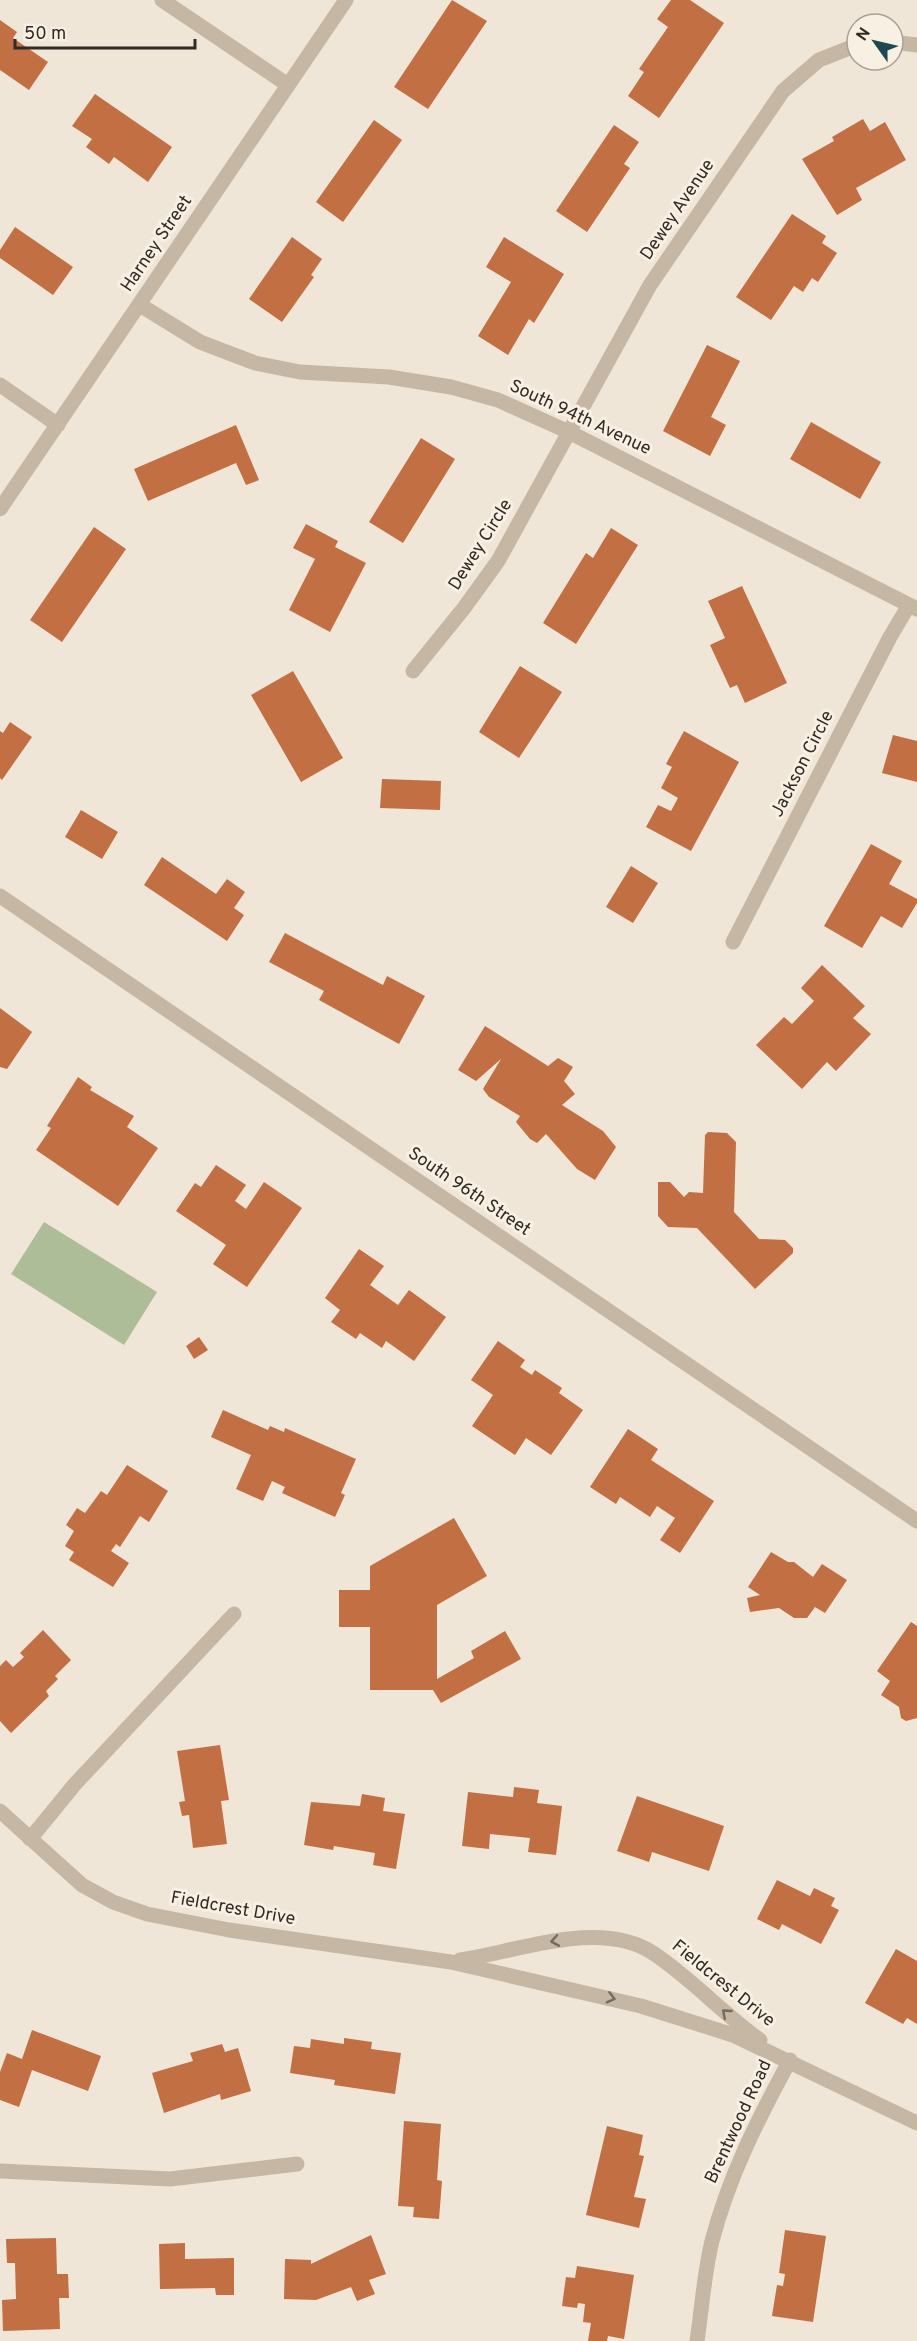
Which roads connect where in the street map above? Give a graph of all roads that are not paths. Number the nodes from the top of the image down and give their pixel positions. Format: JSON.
{"nodes":[{"id":1,"x":162,"y":0,"type":"edge"},
{"id":2,"x":346,"y":0,"type":"edge"},
{"id":3,"x":845,"y":50,"type":"edge"},
{"id":4,"x":288,"y":85,"type":"junction"},
{"id":5,"x":140,"y":305,"type":"junction"},
{"id":6,"x":0,"y":385,"type":"edge"},
{"id":7,"x":58,"y":425,"type":"junction"},
{"id":8,"x":569,"y":432,"type":"junction"},
{"id":9,"x":0,"y":509,"type":"edge"},
{"id":10,"x":913,"y":607,"type":"edge"},
{"id":11,"x":413,"y":671,"type":"dead end"},
{"id":12,"x":0,"y":896,"type":"edge"},
{"id":13,"x":733,"y":942,"type":"dead end"},
{"id":14,"x":917,"y":1521,"type":"edge"},
{"id":15,"x":234,"y":1614,"type":"dead end"},
{"id":16,"x":0,"y":1811,"type":"edge"},
{"id":17,"x":30,"y":1839,"type":"junction"},
{"id":18,"x":451,"y":1962,"type":"junction"},
{"id":19,"x":790,"y":2060,"type":"junction"},
{"id":20,"x":917,"y":2123,"type":"edge"},
{"id":21,"x":297,"y":2164,"type":"dead end"},
{"id":22,"x":0,"y":2171,"type":"edge"},
{"id":23,"x":697,"y":2341,"type":"edge"}],
"edges":[{"from":1,"to":4,"type":"street"},
{"from":2,"to":4,"type":"street","name":"Harney Street"},
{"from":3,"to":8,"type":"street","name":"Dewey Avenue"},
{"from":4,"to":5,"type":"street","name":"Harney Street"},
{"from":5,"to":7,"type":"street","name":"Harney Street"},
{"from":5,"to":8,"type":"street","name":"South 94th Avenue"},
{"from":6,"to":7,"type":"street"},
{"from":7,"to":9,"type":"street","name":"Harney Street"},
{"from":8,"to":10,"type":"street","name":"South 94th Avenue"},
{"from":8,"to":11,"type":"street","name":"Dewey Circle"},
{"from":10,"to":13,"type":"street","name":"Jackson Circle"},
{"from":12,"to":14,"type":"street","name":"South 96th Street"},
{"from":15,"to":17,"type":"street"},
{"from":16,"to":17,"type":"street","name":"Fieldcrest Drive"},
{"from":17,"to":18,"type":"street","name":"Fieldcrest Drive"},
{"from":18,"to":19,"type":"street","name":"Fieldcrest Drive","one_way":true},
{"from":19,"to":18,"type":"street","name":"Fieldcrest Drive","one_way":true},
{"from":19,"to":20,"type":"street","name":"Fieldcrest Drive"},
{"from":19,"to":23,"type":"street","name":"Brentwood Road"},
{"from":21,"to":22,"type":"street"}]}
